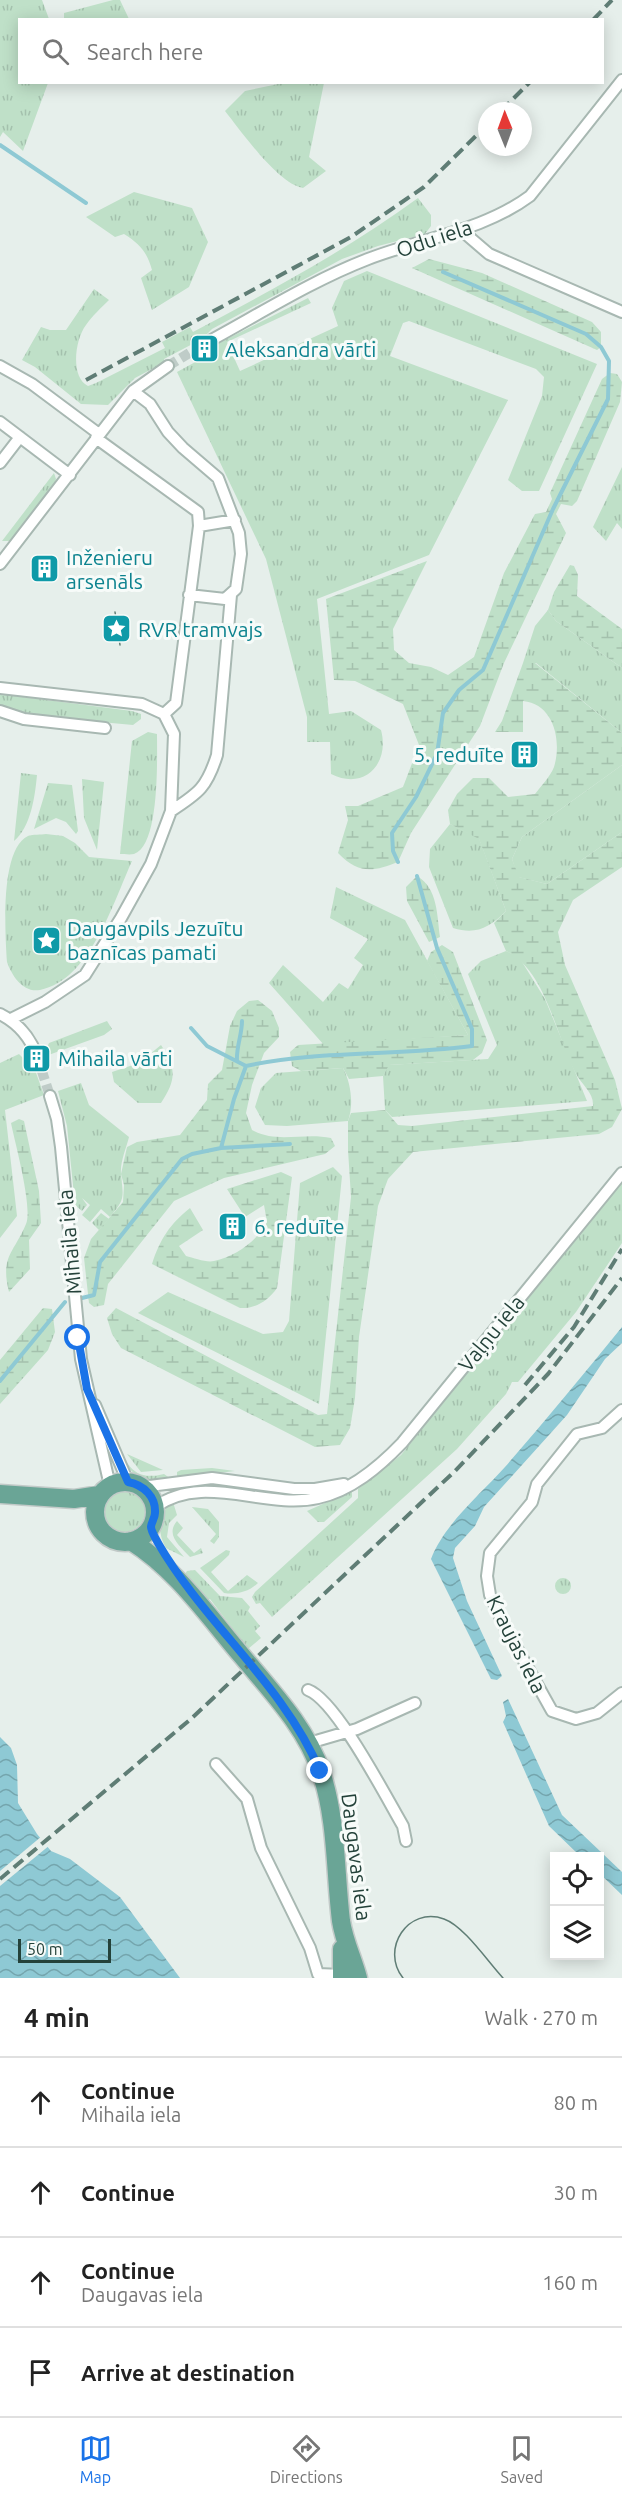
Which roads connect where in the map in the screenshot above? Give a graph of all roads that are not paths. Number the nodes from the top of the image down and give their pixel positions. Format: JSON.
{"nodes":[{"id":1,"x":622,"y":80,"type":"edge"},
{"id":2,"x":461,"y":230,"type":"junction"},
{"id":3,"x":622,"y":312,"type":"edge"},
{"id":4,"x":204,"y":344,"type":"tunnel mouth"},
{"id":5,"x":0,"y":366,"type":"edge"},
{"id":6,"x":168,"y":366,"type":"tunnel mouth"},
{"id":7,"x":133,"y":390,"type":"junction"},
{"id":8,"x":0,"y":422,"type":"edge"},
{"id":9,"x":97,"y":436,"type":"junction"},
{"id":10,"x":20,"y":437,"type":"junction"},
{"id":11,"x":0,"y":463,"type":"edge"},
{"id":12,"x":70,"y":475,"type":"junction"},
{"id":13,"x":235,"y":520,"type":"junction"},
{"id":14,"x":199,"y":526,"type":"junction"},
{"id":15,"x":0,"y":544,"type":"edge"},
{"id":16,"x":12,"y":549,"type":"junction"},
{"id":17,"x":0,"y":564,"type":"edge"},
{"id":18,"x":189,"y":595,"type":"junction"},
{"id":19,"x":231,"y":596,"type":"junction"},
{"id":20,"x":0,"y":688,"type":"edge"},
{"id":21,"x":0,"y":711,"type":"edge"},
{"id":22,"x":164,"y":714,"type":"junction"},
{"id":23,"x":105,"y":728,"type":"dead end"},
{"id":24,"x":171,"y":811,"type":"junction"},
{"id":25,"x":0,"y":1014,"type":"edge"},
{"id":26,"x":10,"y":1019,"type":"junction"},
{"id":27,"x":37,"y":1056,"type":"tunnel mouth"},
{"id":28,"x":50,"y":1096,"type":"tunnel mouth"},
{"id":29,"x":622,"y":1173,"type":"edge"},
{"id":30,"x":87,"y":1389,"type":"junction"},
{"id":31,"x":622,"y":1410,"type":"edge"},
{"id":32,"x":352,"y":1483,"type":"junction"},
{"id":33,"x":135,"y":1484,"type":"junction"},
{"id":34,"x":104,"y":1491,"type":"junction"},
{"id":35,"x":0,"y":1496,"type":"edge"},
{"id":36,"x":155,"y":1507,"type":"junction"},
{"id":37,"x":95,"y":1517,"type":"junction"},
{"id":38,"x":151,"y":1526,"type":"junction"},
{"id":39,"x":131,"y":1541,"type":"junction"},
{"id":40,"x":199,"y":1603,"type":"junction"},
{"id":41,"x":308,"y":1690,"type":"dead end"},
{"id":42,"x":622,"y":1692,"type":"edge"},
{"id":43,"x":415,"y":1703,"type":"dead end"},
{"id":44,"x":346,"y":1731,"type":"junction"},
{"id":45,"x":309,"y":1743,"type":"junction"},
{"id":46,"x":216,"y":1764,"type":"dead end"},
{"id":47,"x":406,"y":1841,"type":"dead end"},
{"id":48,"x":352,"y":1977,"type":"edge"}],
"edges":[{"from":1,"to":2,"type":"street","name":"Odu iela"},
{"from":2,"to":3,"type":"street"},
{"from":2,"to":4,"type":"street","name":"Odu iela"},
{"from":5,"to":9,"type":"street"},
{"from":6,"to":7,"type":"street"},
{"from":7,"to":9,"type":"street"},
{"from":7,"to":13,"type":"street"},
{"from":8,"to":10,"type":"street"},
{"from":9,"to":12,"type":"street"},
{"from":9,"to":14,"type":"street"},
{"from":10,"to":11,"type":"street"},
{"from":10,"to":12,"type":"street"},
{"from":12,"to":16,"type":"street"},
{"from":13,"to":14,"type":"street"},
{"from":13,"to":19,"type":"street"},
{"from":14,"to":18,"type":"street"},
{"from":15,"to":16,"type":"street"},
{"from":16,"to":17,"type":"street"},
{"from":18,"to":19,"type":"street"},
{"from":18,"to":22,"type":"street"},
{"from":19,"to":24,"type":"street"},
{"from":20,"to":22,"type":"street"},
{"from":21,"to":23,"type":"street"},
{"from":22,"to":24,"type":"street"},
{"from":24,"to":26,"type":"street"},
{"from":25,"to":26,"type":"street"},
{"from":26,"to":27,"type":"street"},
{"from":28,"to":30,"type":"street","name":"Mihaila iela"},
{"from":29,"to":32,"type":"street","name":"Vaļņu iela"},
{"from":30,"to":33,"type":"street","name":"Mihaila iela"},
{"from":30,"to":34,"type":"street","name":"Mihaila iela"},
{"from":31,"to":42,"type":"street","name":"Kraujas iela"},
{"from":32,"to":33,"type":"street","name":"Vaļņu iela"},
{"from":32,"to":36,"type":"street","name":"Vaļņu iela"},
{"from":33,"to":34,"type":"main road"},
{"from":33,"to":36,"type":"main road"},
{"from":34,"to":35,"type":"main road"},
{"from":34,"to":37,"type":"main road"},
{"from":35,"to":37,"type":"main road"},
{"from":36,"to":38,"type":"main road"},
{"from":37,"to":39,"type":"main road"},
{"from":38,"to":39,"type":"main road"},
{"from":38,"to":40,"type":"main road","name":"Daugavas iela"},
{"from":39,"to":40,"type":"main road","name":"Daugavas iela"},
{"from":40,"to":45,"type":"main road","name":"Daugavas iela"},
{"from":41,"to":44,"type":"street"},
{"from":43,"to":44,"type":"street"},
{"from":44,"to":45,"type":"street"},
{"from":44,"to":47,"type":"street"},
{"from":45,"to":48,"type":"main road","name":"Daugavas iela"},
{"from":46,"to":48,"type":"street"}]}
